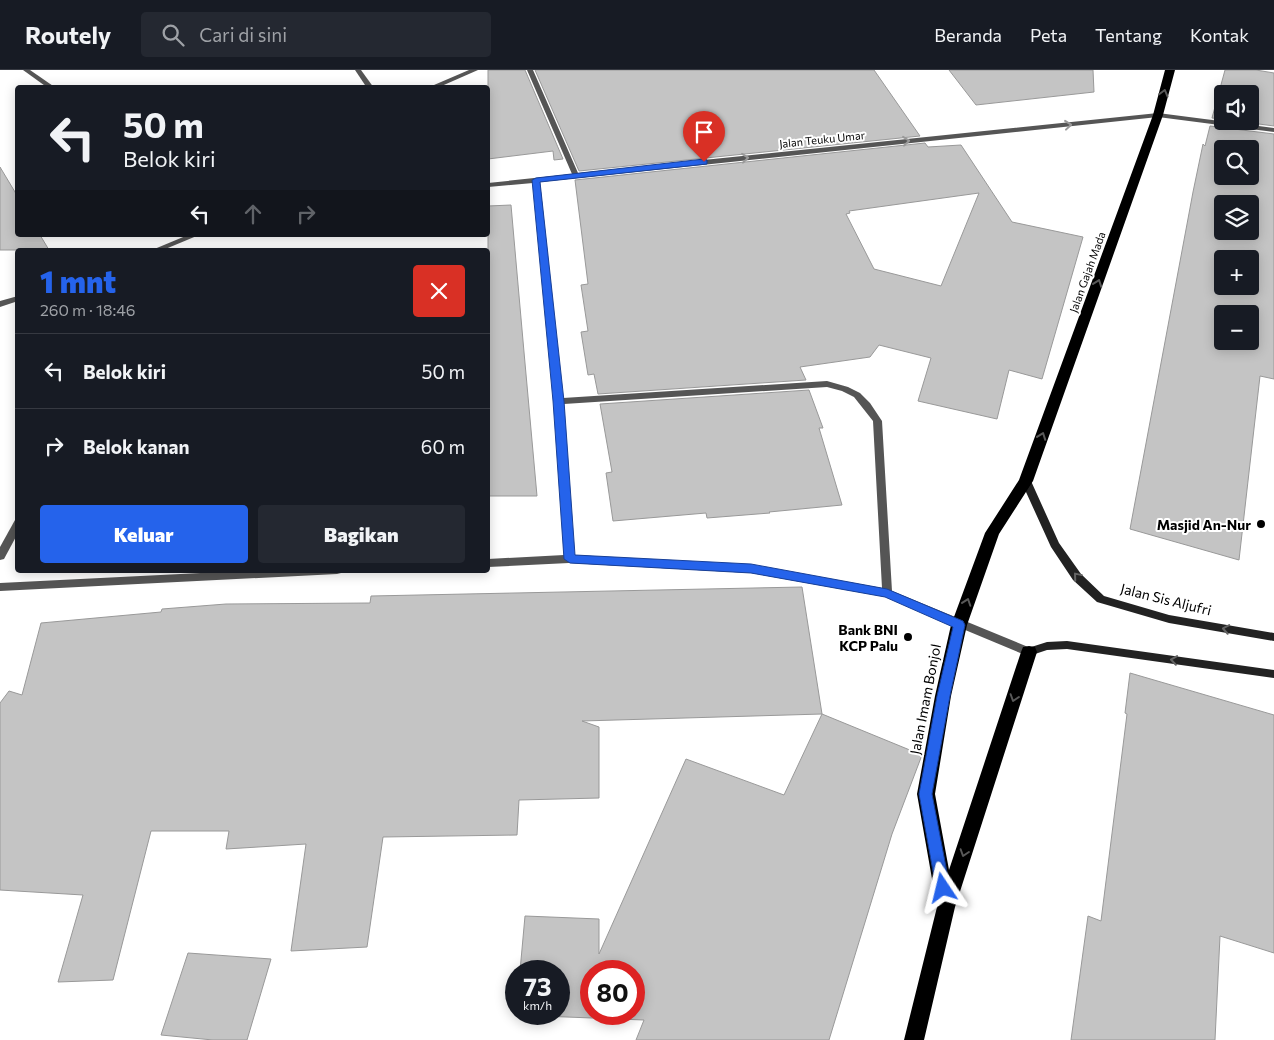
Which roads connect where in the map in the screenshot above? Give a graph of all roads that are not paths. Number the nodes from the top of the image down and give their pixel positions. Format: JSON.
{"nodes":[{"id":1,"x":26,"y":70,"type":"edge"},
{"id":2,"x":358,"y":70,"type":"edge"},
{"id":3,"x":475,"y":70,"type":"edge"},
{"id":4,"x":530,"y":70,"type":"edge"},
{"id":5,"x":1170,"y":70,"type":"edge"},
{"id":6,"x":48,"y":85,"type":"edge"},
{"id":7,"x":369,"y":85,"type":"edge"},
{"id":8,"x":436,"y":85,"type":"edge"},
{"id":9,"x":1158,"y":115,"type":"junction"},
{"id":10,"x":1274,"y":130,"type":"edge"},
{"id":11,"x":576,"y":176,"type":"junction"},
{"id":12,"x":536,"y":180,"type":"junction"},
{"id":13,"x":490,"y":185,"type":"edge"},
{"id":14,"x":190,"y":237,"type":"edge"},
{"id":15,"x":161,"y":248,"type":"edge"},
{"id":16,"x":15,"y":299,"type":"edge"},
{"id":17,"x":0,"y":304,"type":"edge"},
{"id":18,"x":558,"y":401,"type":"junction"},
{"id":19,"x":1026,"y":482,"type":"junction"},
{"id":20,"x":15,"y":528,"type":"edge"},
{"id":21,"x":0,"y":556,"type":"edge"},
{"id":22,"x":570,"y":559,"type":"junction"},
{"id":23,"x":490,"y":563,"type":"edge"},
{"id":24,"x":278,"y":573,"type":"edge"},
{"id":25,"x":0,"y":587,"type":"edge"},
{"id":26,"x":887,"y":593,"type":"junction"},
{"id":27,"x":959,"y":625,"type":"junction"},
{"id":28,"x":1274,"y":637,"type":"edge"},
{"id":29,"x":1029,"y":652,"type":"junction"},
{"id":30,"x":1274,"y":674,"type":"edge"},
{"id":31,"x":946,"y":907,"type":"junction"},
{"id":32,"x":914,"y":1040,"type":"edge"}],
"edges":[{"from":1,"to":6,"type":"street"},
{"from":2,"to":7,"type":"street"},
{"from":3,"to":8,"type":"street"},
{"from":4,"to":11,"type":"street"},
{"from":9,"to":5,"type":"highway","name":"Jalan Gajah Mada","one_way":true},
{"from":9,"to":10,"type":"street","name":"Jalan Teuku Umar"},
{"from":11,"to":9,"type":"street","name":"Jalan Teuku Umar","one_way":true},
{"from":19,"to":9,"type":"highway","name":"Jalan Gajah Mada","one_way":true},
{"from":11,"to":12,"type":"street","name":"Jalan Teuku Umar"},
{"from":12,"to":13,"type":"street","name":"Jalan Teuku Umar"},
{"from":12,"to":18,"type":"street"},
{"from":14,"to":15,"type":"street"},
{"from":16,"to":17,"type":"street"},
{"from":18,"to":22,"type":"street"},
{"from":18,"to":26,"type":"street"},
{"from":27,"to":19,"type":"highway","name":"Jalan Imam Bonjol","one_way":true},
{"from":28,"to":19,"type":"main road","name":"Jalan Sis Aljufri","one_way":true},
{"from":20,"to":21,"type":"street"},
{"from":22,"to":23,"type":"street"},
{"from":22,"to":26,"type":"street"},
{"from":24,"to":25,"type":"street"},
{"from":26,"to":27,"type":"street"},
{"from":27,"to":29,"type":"street"},
{"from":27,"to":31,"type":"highway","name":"Jalan Imam Bonjol"},
{"from":30,"to":29,"type":"main road","one_way":true},
{"from":29,"to":31,"type":"highway","name":"Jalan Imam Bonjol","one_way":true},
{"from":31,"to":32,"type":"highway","name":"Jalan Imam Bonjol"}]}
